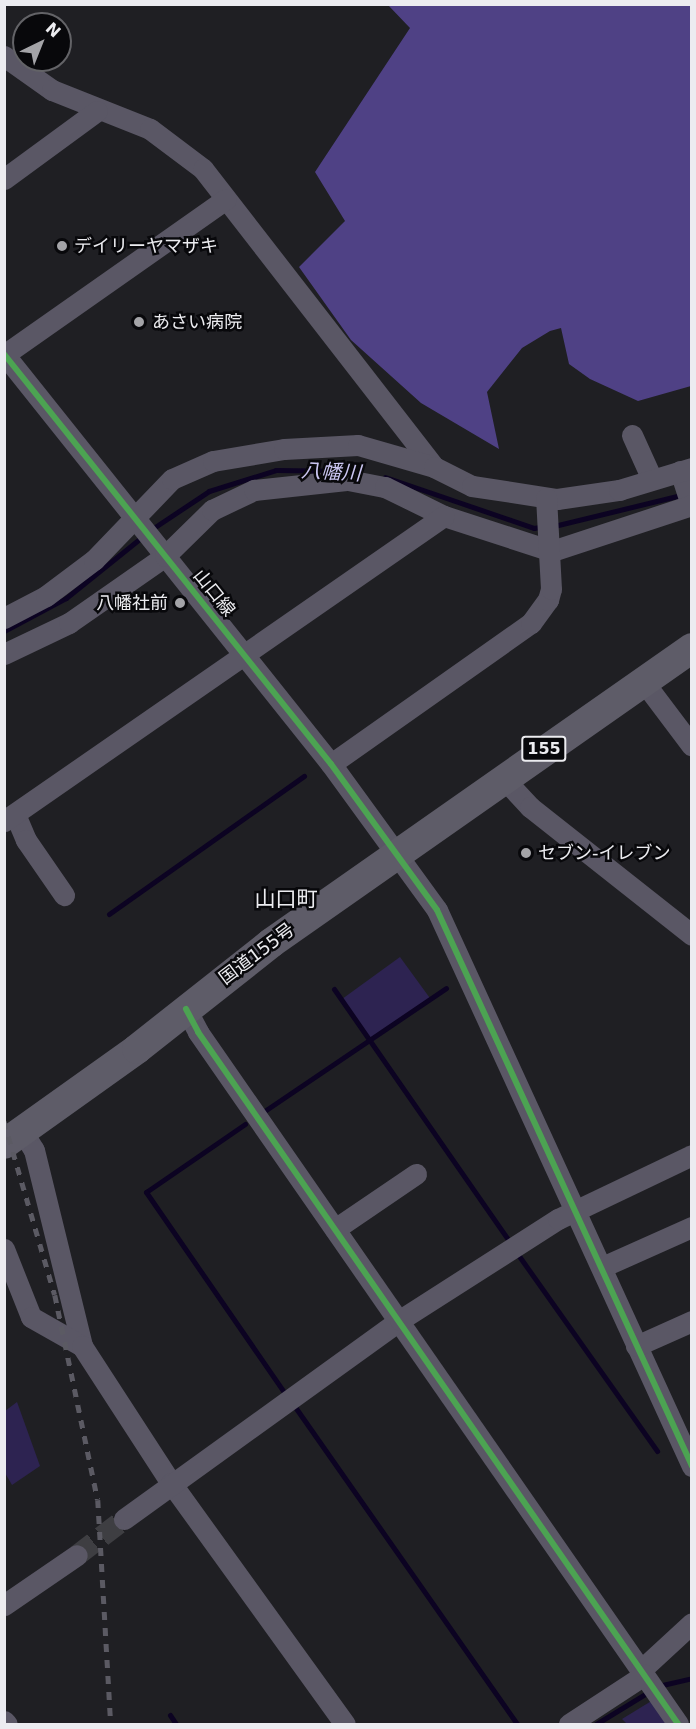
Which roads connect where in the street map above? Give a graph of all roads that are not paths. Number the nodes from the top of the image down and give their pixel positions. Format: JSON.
{"nodes":[{"id":1,"x":4,"y":56,"type":"edge"},
{"id":2,"x":97,"y":111,"type":"junction"},
{"id":3,"x":4,"y":179,"type":"edge"},
{"id":4,"x":226,"y":199,"type":"junction"},
{"id":5,"x":5,"y":355,"type":"edge"},
{"id":6,"x":632,"y":435,"type":"dead end"},
{"id":7,"x":434,"y":467,"type":"junction"},
{"id":8,"x":685,"y":472,"type":"edge"},
{"id":9,"x":651,"y":477,"type":"junction"},
{"id":10,"x":691,"y":503,"type":"edge"},
{"id":11,"x":547,"y":505,"type":"junction"},
{"id":12,"x":444,"y":516,"type":"junction"},
{"id":13,"x":136,"y":518,"type":"junction"},
{"id":14,"x":551,"y":544,"type":"junction"},
{"id":15,"x":161,"y":550,"type":"junction"},
{"id":16,"x":4,"y":618,"type":"edge"},
{"id":17,"x":692,"y":648,"type":"edge"},
{"id":18,"x":4,"y":654,"type":"edge"},
{"id":19,"x":244,"y":654,"type":"junction"},
{"id":20,"x":643,"y":681,"type":"junction"},
{"id":21,"x":692,"y":746,"type":"edge"},
{"id":22,"x":331,"y":764,"type":"junction"},
{"id":23,"x":503,"y":778,"type":"junction"},
{"id":24,"x":10,"y":817,"type":"edge"},
{"id":25,"x":399,"y":853,"type":"junction"},
{"id":26,"x":64,"y":896,"type":"dead end"},
{"id":27,"x":692,"y":935,"type":"edge"},
{"id":28,"x":186,"y":1008,"type":"junction"},
{"id":29,"x":13,"y":1138,"type":"edge"},
{"id":30,"x":692,"y":1155,"type":"edge"},
{"id":31,"x":416,"y":1174,"type":"dead end"},
{"id":32,"x":578,"y":1211,"type":"junction"},
{"id":33,"x":692,"y":1227,"type":"edge"},
{"id":34,"x":335,"y":1229,"type":"junction"},
{"id":35,"x":4,"y":1249,"type":"edge"},
{"id":36,"x":602,"y":1267,"type":"junction"},
{"id":37,"x":400,"y":1320,"type":"junction"},
{"id":38,"x":692,"y":1321,"type":"edge"},
{"id":39,"x":82,"y":1346,"type":"junction"},
{"id":40,"x":636,"y":1346,"type":"junction"},
{"id":41,"x":692,"y":1466,"type":"edge"},
{"id":42,"x":171,"y":1483,"type":"junction"},
{"id":43,"x":124,"y":1519,"type":"tunnel mouth"},
{"id":44,"x":77,"y":1554,"type":"tunnel mouth"},
{"id":45,"x":4,"y":1605,"type":"edge"},
{"id":46,"x":692,"y":1623,"type":"edge"},
{"id":47,"x":648,"y":1680,"type":"junction"},
{"id":48,"x":345,"y":1725,"type":"edge"},
{"id":49,"x":569,"y":1725,"type":"edge"},
{"id":50,"x":678,"y":1725,"type":"edge"}],
"edges":[{"from":1,"to":2,"type":"street"},
{"from":2,"to":3,"type":"street"},
{"from":2,"to":4,"type":"street"},
{"from":4,"to":5,"type":"street"},
{"from":4,"to":7,"type":"street"},
{"from":5,"to":13,"type":"street","name":"山口線"},
{"from":6,"to":9,"type":"street"},
{"from":7,"to":11,"type":"street"},
{"from":7,"to":13,"type":"street"},
{"from":8,"to":9,"type":"street"},
{"from":8,"to":10,"type":"street"},
{"from":9,"to":11,"type":"street"},
{"from":10,"to":14,"type":"street"},
{"from":11,"to":14,"type":"street"},
{"from":12,"to":14,"type":"street"},
{"from":12,"to":15,"type":"street"},
{"from":12,"to":19,"type":"street"},
{"from":13,"to":15,"type":"street","name":"山口線"},
{"from":13,"to":16,"type":"street"},
{"from":14,"to":22,"type":"street"},
{"from":15,"to":18,"type":"street"},
{"from":15,"to":19,"type":"street","name":"山口線"},
{"from":17,"to":20,"type":"highway","name":"国道155号","number":"155"},
{"from":19,"to":22,"type":"street","name":"山口線"},
{"from":19,"to":24,"type":"street"},
{"from":20,"to":21,"type":"street"},
{"from":20,"to":23,"type":"highway","name":"国道155号","number":"155"},
{"from":22,"to":25,"type":"street","name":"山口線"},
{"from":23,"to":25,"type":"highway","name":"国道155号","number":"155"},
{"from":23,"to":27,"type":"street"},
{"from":24,"to":26,"type":"street"},
{"from":25,"to":28,"type":"highway","name":"国道155号","number":"155"},
{"from":25,"to":32,"type":"street","name":"山口線"},
{"from":28,"to":29,"type":"highway","name":"国道155号","number":"155"},
{"from":28,"to":34,"type":"street"},
{"from":29,"to":39,"type":"street"},
{"from":30,"to":32,"type":"street"},
{"from":31,"to":34,"type":"street"},
{"from":32,"to":36,"type":"street","name":"山口線"},
{"from":32,"to":37,"type":"street"},
{"from":33,"to":36,"type":"street"},
{"from":34,"to":37,"type":"street"},
{"from":35,"to":39,"type":"street"},
{"from":36,"to":40,"type":"street","name":"山口線"},
{"from":37,"to":42,"type":"street"},
{"from":37,"to":47,"type":"street"},
{"from":38,"to":40,"type":"street"},
{"from":39,"to":42,"type":"street"},
{"from":40,"to":41,"type":"street","name":"山口線"},
{"from":42,"to":43,"type":"street"},
{"from":42,"to":48,"type":"street"},
{"from":44,"to":45,"type":"street"},
{"from":46,"to":47,"type":"street"},
{"from":47,"to":49,"type":"street"},
{"from":47,"to":50,"type":"street"}]}
